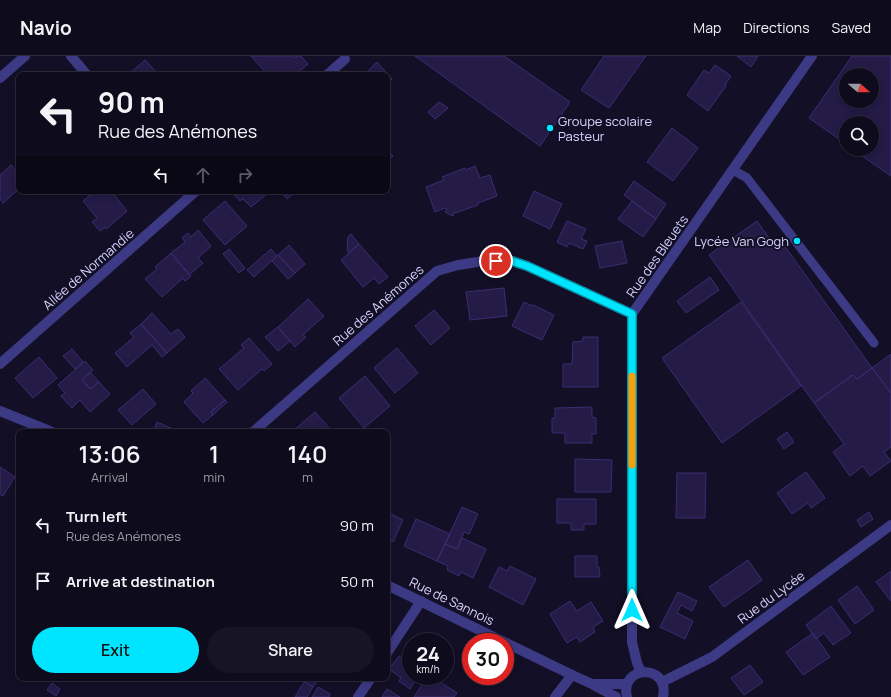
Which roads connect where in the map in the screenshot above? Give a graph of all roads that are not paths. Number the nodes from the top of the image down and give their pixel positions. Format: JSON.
{"nodes":[{"id":1,"x":25,"y":56,"type":"edge"},
{"id":2,"x":71,"y":56,"type":"edge"},
{"id":3,"x":812,"y":56,"type":"edge"},
{"id":4,"x":345,"y":59,"type":"dead end"},
{"id":5,"x":85,"y":72,"type":"edge"},
{"id":6,"x":330,"y":72,"type":"edge"},
{"id":7,"x":0,"y":78,"type":"edge"},
{"id":8,"x":733,"y":170,"type":"junction"},
{"id":9,"x":191,"y":194,"type":"edge"},
{"id":10,"x":632,"y":314,"type":"junction"},
{"id":11,"x":874,"y":343,"type":"dead end"},
{"id":12,"x":0,"y":364,"type":"edge"},
{"id":13,"x":0,"y":410,"type":"edge"},
{"id":14,"x":45,"y":429,"type":"edge"},
{"id":15,"x":256,"y":429,"type":"edge"},
{"id":16,"x":891,"y":525,"type":"edge"},
{"id":17,"x":390,"y":586,"type":"edge"},
{"id":18,"x":421,"y":601,"type":"junction"},
{"id":19,"x":390,"y":648,"type":"edge"},
{"id":20,"x":641,"y":672,"type":"junction"},
{"id":21,"x":572,"y":675,"type":"junction"},
{"id":22,"x":368,"y":681,"type":"edge"},
{"id":23,"x":592,"y":684,"type":"junction"},
{"id":24,"x":628,"y":684,"type":"junction"},
{"id":25,"x":664,"y":692,"type":"edge"},
{"id":26,"x":358,"y":697,"type":"edge"},
{"id":27,"x":555,"y":697,"type":"edge"},
{"id":28,"x":616,"y":697,"type":"edge"},
{"id":29,"x":627,"y":697,"type":"edge"}],
"edges":[{"from":1,"to":7,"type":"street"},
{"from":2,"to":5,"type":"street"},
{"from":3,"to":8,"type":"street","name":"Rue des Bleuets"},
{"from":4,"to":6,"type":"street"},
{"from":8,"to":10,"type":"street","name":"Rue des Bleuets"},
{"from":8,"to":11,"type":"lane"},
{"from":9,"to":12,"type":"street","name":"Allée de Normandie"},
{"from":10,"to":15,"type":"street","name":"Rue des Anémones"},
{"from":10,"to":20,"type":"street","name":"Rue des Bleuets"},
{"from":13,"to":14,"type":"street"},
{"from":16,"to":25,"type":"street","name":"Rue du Lycée"},
{"from":17,"to":18,"type":"street","name":"Rue de Sannois"},
{"from":18,"to":19,"type":"street"},
{"from":18,"to":21,"type":"street","name":"Rue de Sannois"},
{"from":20,"to":24,"type":"street"},
{"from":20,"to":25,"type":"street"},
{"from":21,"to":23,"type":"street","name":"Rue de Sannois"},
{"from":21,"to":27,"type":"street"},
{"from":22,"to":26,"type":"street"},
{"from":23,"to":24,"type":"street","name":"Rue de Sannois"},
{"from":23,"to":28,"type":"street","name":"Rue de Sannois"},
{"from":24,"to":29,"type":"street"}]}
